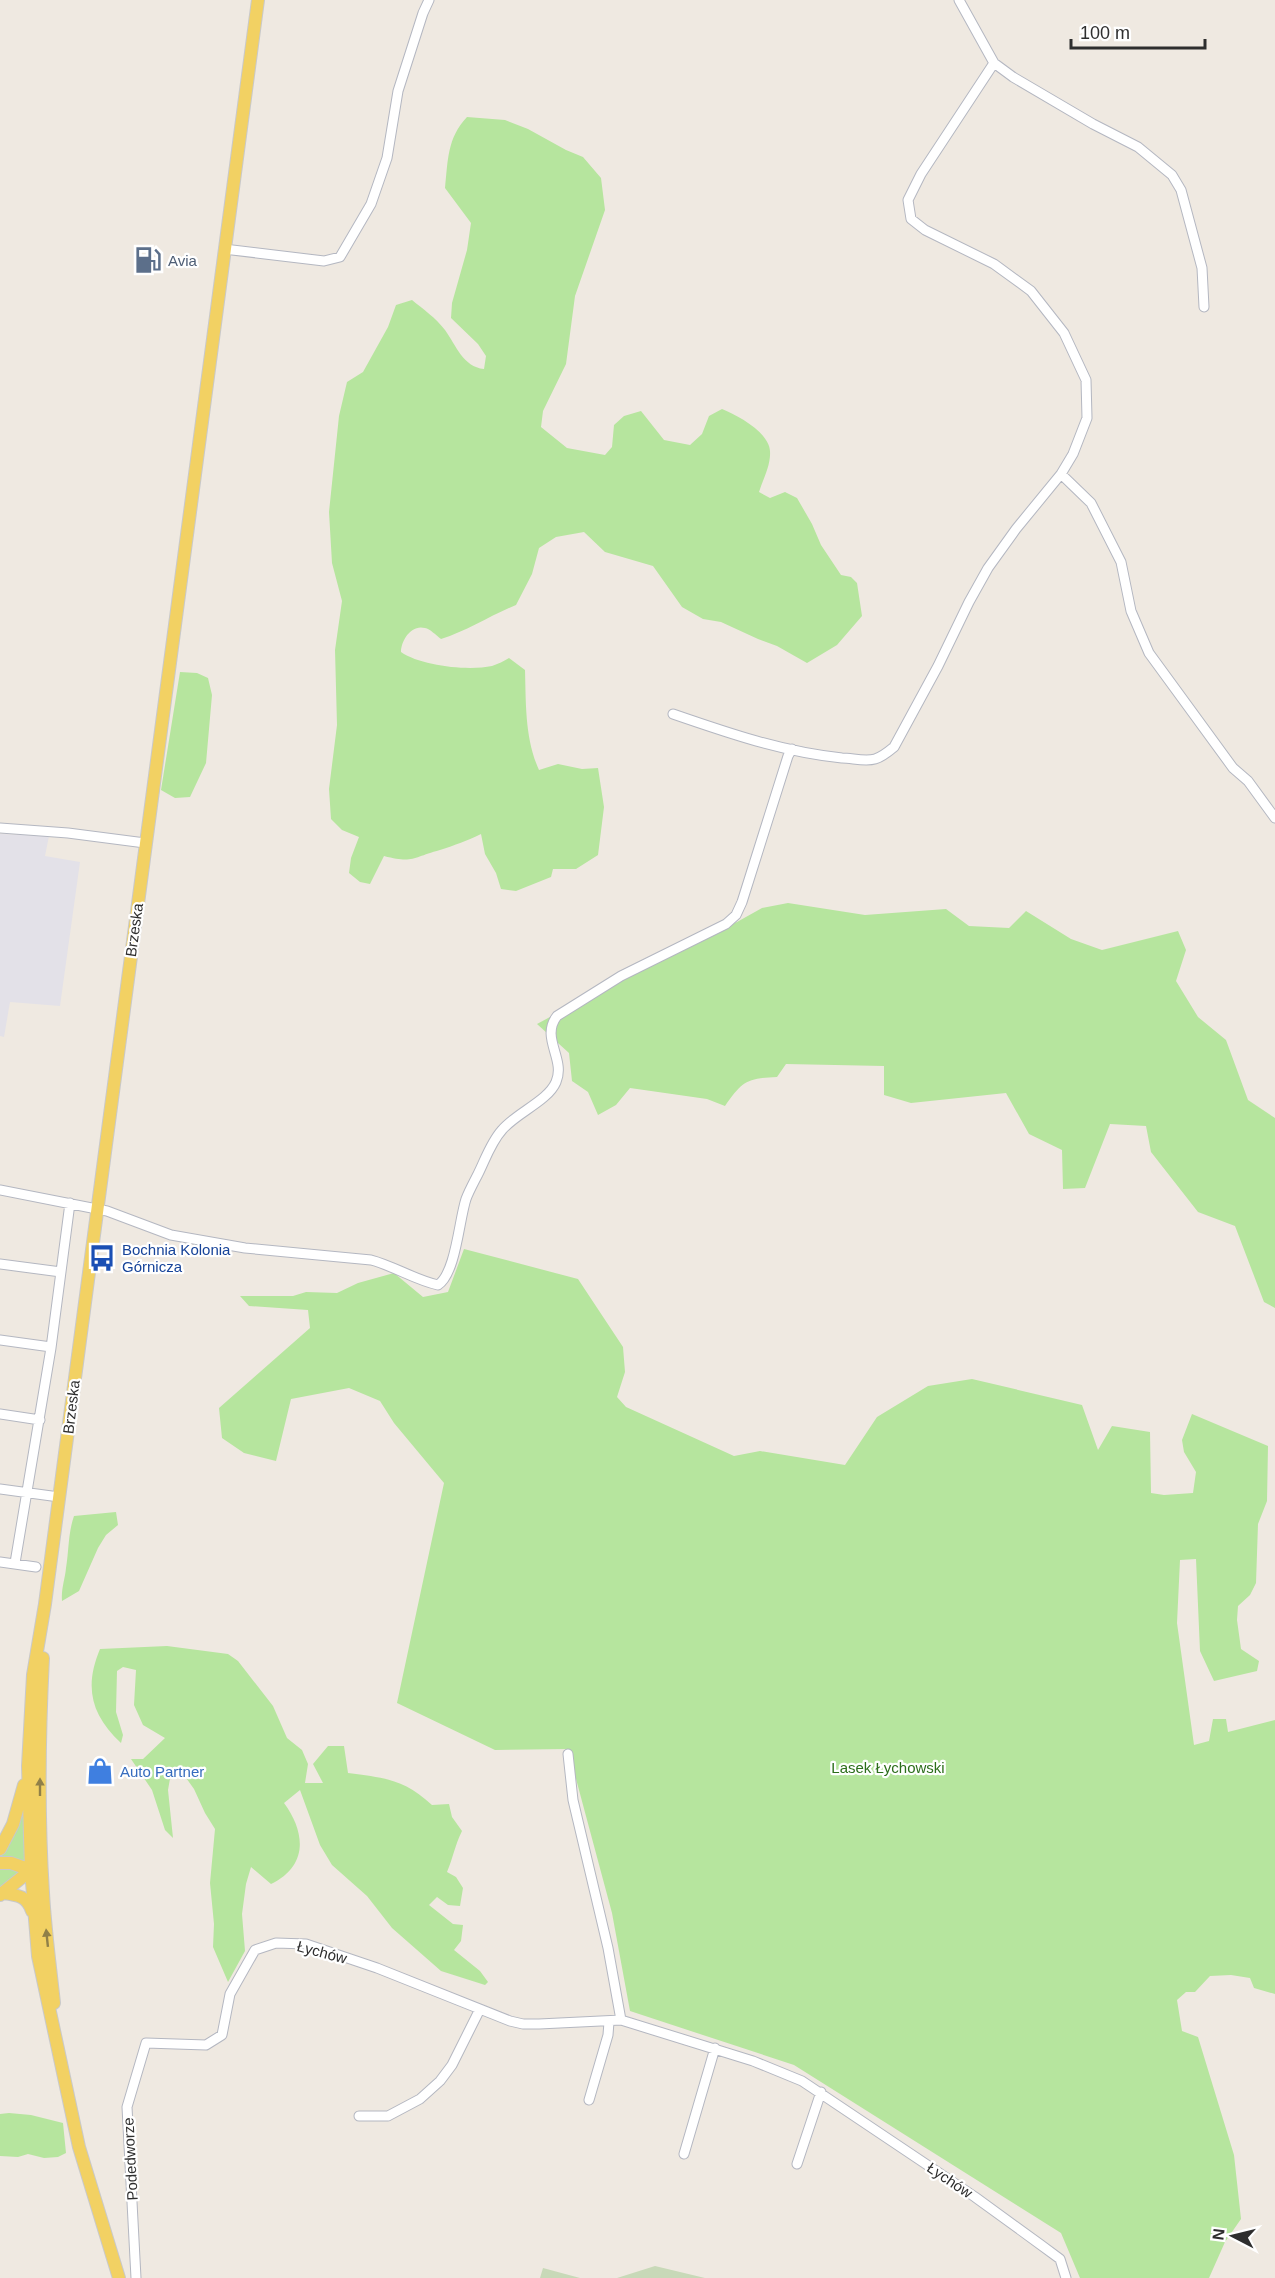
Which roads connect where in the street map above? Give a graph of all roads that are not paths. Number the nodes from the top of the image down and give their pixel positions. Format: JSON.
{"nodes":[{"id":1,"x":258,"y":0,"type":"edge"},
{"id":2,"x":429,"y":0,"type":"edge"},
{"id":3,"x":959,"y":0,"type":"edge"},
{"id":4,"x":994,"y":63,"type":"junction"},
{"id":5,"x":225,"y":249,"type":"junction"},
{"id":6,"x":1204,"y":307,"type":"dead end"},
{"id":7,"x":1062,"y":474,"type":"junction"},
{"id":8,"x":672,"y":714,"type":"dead end"},
{"id":9,"x":792,"y":749,"type":"junction"},
{"id":10,"x":1275,"y":818,"type":"edge"},
{"id":11,"x":0,"y":828,"type":"edge"},
{"id":12,"x":145,"y":843,"type":"junction"},
{"id":13,"x":0,"y":1190,"type":"edge"},
{"id":14,"x":70,"y":1203,"type":"junction"},
{"id":15,"x":97,"y":1209,"type":"junction"},
{"id":16,"x":0,"y":1264,"type":"edge"},
{"id":17,"x":61,"y":1272,"type":"junction"},
{"id":18,"x":0,"y":1340,"type":"edge"},
{"id":19,"x":51,"y":1347,"type":"junction"},
{"id":20,"x":0,"y":1414,"type":"edge"},
{"id":21,"x":40,"y":1420,"type":"junction"},
{"id":22,"x":0,"y":1489,"type":"edge"},
{"id":23,"x":28,"y":1493,"type":"junction"},
{"id":24,"x":59,"y":1497,"type":"junction"},
{"id":25,"x":0,"y":1562,"type":"edge"},
{"id":26,"x":15,"y":1563,"type":"junction"},
{"id":27,"x":36,"y":1567,"type":"dead end"},
{"id":28,"x":45,"y":1604,"type":"junction"},
{"id":29,"x":568,"y":1754,"type":"dead end"},
{"id":30,"x":28,"y":1766,"type":"junction"},
{"id":31,"x":40,"y":1846,"type":"junction"},
{"id":32,"x":0,"y":1849,"type":"edge"},
{"id":33,"x":0,"y":1863,"type":"edge"},
{"id":34,"x":31,"y":1870,"type":"junction"},
{"id":35,"x":2,"y":1894,"type":"edge"},
{"id":36,"x":43,"y":1899,"type":"junction"},
{"id":37,"x":34,"y":1917,"type":"junction"},
{"id":38,"x":480,"y":2009,"type":"junction"},
{"id":39,"x":621,"y":2020,"type":"junction"},
{"id":40,"x":609,"y":2022,"type":"junction"},
{"id":41,"x":146,"y":2043,"type":"joint"},
{"id":42,"x":715,"y":2048,"type":"junction"},
{"id":43,"x":60,"y":2061,"type":"junction"},
{"id":44,"x":821,"y":2092,"type":"junction"},
{"id":45,"x":589,"y":2100,"type":"dead end"},
{"id":46,"x":359,"y":2116,"type":"dead end"},
{"id":47,"x":684,"y":2154,"type":"dead end"},
{"id":48,"x":797,"y":2164,"type":"dead end"},
{"id":49,"x":119,"y":2278,"type":"edge"},
{"id":50,"x":136,"y":2278,"type":"edge"},
{"id":51,"x":1066,"y":2278,"type":"edge"}],
"edges":[{"from":1,"to":5,"type":"main road","name":"Brzeska"},
{"from":2,"to":5,"type":"street"},
{"from":3,"to":4,"type":"street"},
{"from":4,"to":6,"type":"street"},
{"from":4,"to":7,"type":"street"},
{"from":5,"to":12,"type":"main road","name":"Brzeska"},
{"from":7,"to":9,"type":"street"},
{"from":7,"to":10,"type":"street"},
{"from":8,"to":9,"type":"street"},
{"from":9,"to":15,"type":"street"},
{"from":11,"to":12,"type":"street"},
{"from":12,"to":15,"type":"main road","name":"Brzeska"},
{"from":13,"to":14,"type":"street"},
{"from":14,"to":15,"type":"street"},
{"from":14,"to":17,"type":"street"},
{"from":15,"to":24,"type":"main road","name":"Brzeska"},
{"from":16,"to":17,"type":"street"},
{"from":17,"to":19,"type":"street"},
{"from":18,"to":19,"type":"street"},
{"from":19,"to":21,"type":"street"},
{"from":20,"to":21,"type":"street"},
{"from":21,"to":23,"type":"street"},
{"from":22,"to":23,"type":"street"},
{"from":23,"to":24,"type":"street"},
{"from":23,"to":26,"type":"street"},
{"from":24,"to":28,"type":"main road","name":"Brzeska"},
{"from":25,"to":26,"type":"street"},
{"from":26,"to":27,"type":"street"},
{"from":28,"to":30,"type":"main road","name":"Brzeska"},
{"from":31,"to":28,"type":"main road","name":"Brzeska","one_way":true},
{"from":29,"to":39,"type":"street"},
{"from":30,"to":32,"type":"main road","name":"Brzeska"},
{"from":30,"to":34,"type":"main road","name":"Brzeska"},
{"from":31,"to":34,"type":"main road","name":"Brzeska"},
{"from":31,"to":36,"type":"main road"},
{"from":33,"to":34,"type":"main road"},
{"from":34,"to":35,"type":"main road"},
{"from":34,"to":36,"type":"main road"},
{"from":34,"to":37,"type":"main road"},
{"from":35,"to":37,"type":"main road"},
{"from":43,"to":36,"type":"main road","one_way":true},
{"from":37,"to":43,"type":"main road"},
{"from":38,"to":40,"type":"street","name":"Łychów"},
{"from":38,"to":41,"type":"street","name":"Łychów"},
{"from":38,"to":46,"type":"street"},
{"from":39,"to":40,"type":"street","name":"Łychów"},
{"from":39,"to":42,"type":"street","name":"Łychów"},
{"from":40,"to":45,"type":"street"},
{"from":41,"to":50,"type":"street","name":"Podedworze"},
{"from":42,"to":44,"type":"street","name":"Łychów"},
{"from":42,"to":47,"type":"street"},
{"from":43,"to":49,"type":"main road"},
{"from":44,"to":48,"type":"street"},
{"from":44,"to":51,"type":"street","name":"Łychów"}]}
